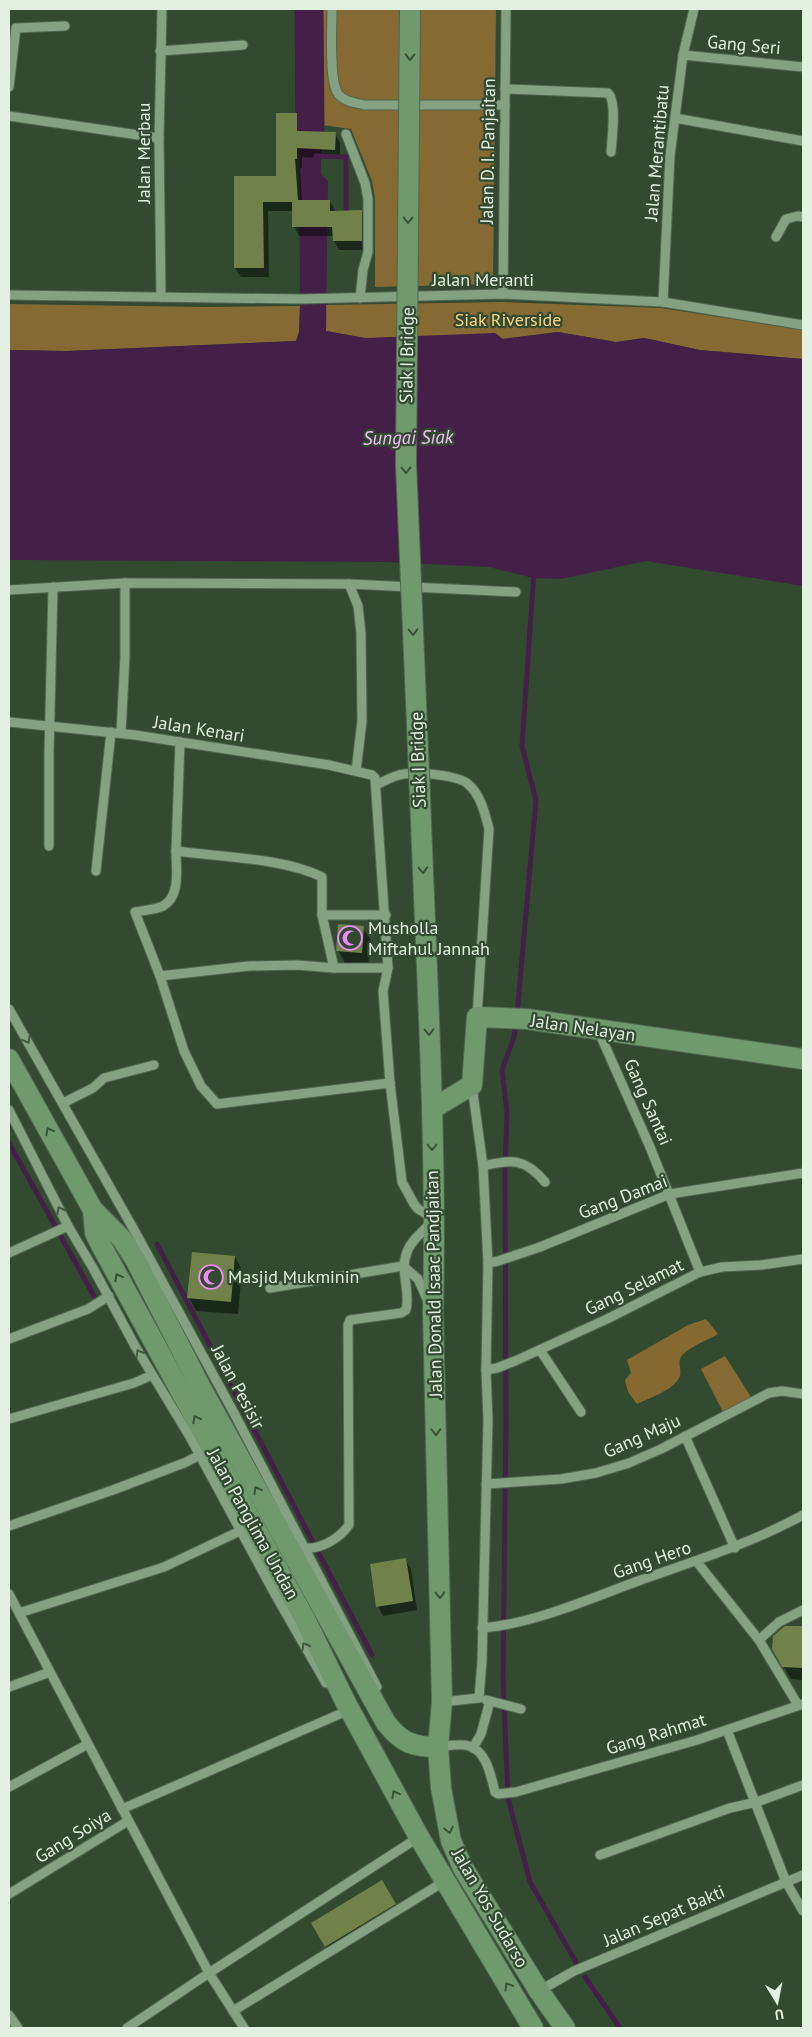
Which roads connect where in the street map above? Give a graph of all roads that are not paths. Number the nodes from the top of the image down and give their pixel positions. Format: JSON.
{"nodes":[{"id":1,"x":162,"y":9,"type":"edge"},
{"id":2,"x":332,"y":9,"type":"edge"},
{"id":3,"x":410,"y":9,"type":"edge"},
{"id":4,"x":506,"y":9,"type":"edge"},
{"id":5,"x":694,"y":9,"type":"edge"},
{"id":6,"x":65,"y":26,"type":"dead end"},
{"id":7,"x":243,"y":45,"type":"dead end"},
{"id":8,"x":160,"y":51,"type":"junction"},
{"id":9,"x":682,"y":55,"type":"junction"},
{"id":10,"x":803,"y":67,"type":"edge"},
{"id":11,"x":9,"y":87,"type":"edge"},
{"id":12,"x":505,"y":89,"type":"junction"},
{"id":13,"x":505,"y":105,"type":"junction"},
{"id":14,"x":9,"y":116,"type":"edge"},
{"id":15,"x":675,"y":118,"type":"junction"},
{"id":16,"x":346,"y":134,"type":"dead end"},
{"id":17,"x":159,"y":138,"type":"junction"},
{"id":18,"x":803,"y":141,"type":"edge"},
{"id":19,"x":611,"y":152,"type":"dead end"},
{"id":20,"x":803,"y":217,"type":"edge"},
{"id":21,"x":776,"y":237,"type":"dead end"},
{"id":22,"x":503,"y":294,"type":"junction"},
{"id":23,"x":9,"y":295,"type":"edge"},
{"id":24,"x":160,"y":297,"type":"junction"},
{"id":25,"x":360,"y":298,"type":"junction"},
{"id":26,"x":663,"y":302,"type":"junction"},
{"id":27,"x":803,"y":325,"type":"edge"},
{"id":28,"x":125,"y":582,"type":"junction"},
{"id":29,"x":348,"y":584,"type":"junction"},
{"id":30,"x":53,"y":587,"type":"junction"},
{"id":31,"x":9,"y":590,"type":"edge"},
{"id":32,"x":516,"y":592,"type":"dead end"},
{"id":33,"x":9,"y":722,"type":"edge"},
{"id":34,"x":50,"y":726,"type":"junction"},
{"id":35,"x":116,"y":732,"type":"junction"},
{"id":36,"x":180,"y":742,"type":"junction"},
{"id":37,"x":356,"y":771,"type":"junction"},
{"id":38,"x":376,"y":785,"type":"junction"},
{"id":39,"x":421,"y":821,"type":"joint"},
{"id":40,"x":49,"y":846,"type":"dead end"},
{"id":41,"x":176,"y":851,"type":"junction"},
{"id":42,"x":96,"y":871,"type":"dead end"},
{"id":43,"x":322,"y":915,"type":"junction"},
{"id":44,"x":386,"y":915,"type":"junction"},
{"id":45,"x":334,"y":968,"type":"junction"},
{"id":46,"x":388,"y":968,"type":"junction"},
{"id":47,"x":160,"y":976,"type":"junction"},
{"id":48,"x":9,"y":1008,"type":"edge"},
{"id":49,"x":477,"y":1017,"type":"junction"},
{"id":50,"x":598,"y":1030,"type":"junction"},
{"id":51,"x":9,"y":1059,"type":"edge"},
{"id":52,"x":803,"y":1059,"type":"edge"},
{"id":53,"x":154,"y":1065,"type":"dead end"},
{"id":54,"x":390,"y":1083,"type":"junction"},
{"id":55,"x":472,"y":1085,"type":"junction"},
{"id":56,"x":63,"y":1103,"type":"junction"},
{"id":57,"x":432,"y":1109,"type":"junction"},
{"id":58,"x":9,"y":1110,"type":"edge"},
{"id":59,"x":483,"y":1166,"type":"junction"},
{"id":60,"x":803,"y":1173,"type":"edge"},
{"id":61,"x":545,"y":1182,"type":"dead end"},
{"id":62,"x":670,"y":1194,"type":"junction"},
{"id":63,"x":93,"y":1210,"type":"junction"},
{"id":64,"x":433,"y":1218,"type":"junction"},
{"id":65,"x":65,"y":1227,"type":"junction"},
{"id":66,"x":9,"y":1253,"type":"edge"},
{"id":67,"x":803,"y":1260,"type":"edge"},
{"id":68,"x":488,"y":1263,"type":"junction"},
{"id":69,"x":403,"y":1266,"type":"junction"},
{"id":70,"x":700,"y":1272,"type":"junction"},
{"id":71,"x":270,"y":1288,"type":"dead end"},
{"id":72,"x":109,"y":1296,"type":"junction"},
{"id":73,"x":433,"y":1312,"type":"junction"},
{"id":74,"x":9,"y":1339,"type":"edge"},
{"id":75,"x":540,"y":1350,"type":"junction"},
{"id":76,"x":486,"y":1370,"type":"junction"},
{"id":77,"x":149,"y":1376,"type":"junction"},
{"id":78,"x":208,"y":1382,"type":"junction"},
{"id":79,"x":803,"y":1394,"type":"edge"},
{"id":80,"x":581,"y":1412,"type":"dead end"},
{"id":81,"x":226,"y":1416,"type":"junction"},
{"id":82,"x":9,"y":1419,"type":"edge"},
{"id":83,"x":685,"y":1436,"type":"junction"},
{"id":84,"x":197,"y":1457,"type":"junction"},
{"id":85,"x":486,"y":1484,"type":"junction"},
{"id":86,"x":228,"y":1493,"type":"junction"},
{"id":87,"x":803,"y":1515,"type":"edge"},
{"id":88,"x":9,"y":1526,"type":"edge"},
{"id":89,"x":239,"y":1532,"type":"junction"},
{"id":90,"x":303,"y":1548,"type":"junction"},
{"id":91,"x":735,"y":1548,"type":"junction"},
{"id":92,"x":697,"y":1562,"type":"junction"},
{"id":93,"x":9,"y":1594,"type":"edge"},
{"id":94,"x":803,"y":1610,"type":"edge"},
{"id":95,"x":19,"y":1613,"type":"junction"},
{"id":96,"x":314,"y":1614,"type":"junction"},
{"id":97,"x":482,"y":1628,"type":"junction"},
{"id":98,"x":759,"y":1640,"type":"junction"},
{"id":99,"x":50,"y":1672,"type":"junction"},
{"id":100,"x":9,"y":1687,"type":"edge"},
{"id":101,"x":479,"y":1698,"type":"junction"},
{"id":102,"x":442,"y":1702,"type":"junction"},
{"id":103,"x":494,"y":1702,"type":"junction"},
{"id":104,"x":801,"y":1704,"type":"edge"},
{"id":105,"x":347,"y":1706,"type":"junction"},
{"id":106,"x":516,"y":1707,"type":"dead end"},
{"id":107,"x":386,"y":1723,"type":"junction"},
{"id":108,"x":727,"y":1730,"type":"junction"},
{"id":109,"x":88,"y":1744,"type":"junction"},
{"id":110,"x":438,"y":1747,"type":"junction"},
{"id":111,"x":473,"y":1748,"type":"junction"},
{"id":112,"x":803,"y":1786,"type":"edge"},
{"id":113,"x":9,"y":1787,"type":"edge"},
{"id":114,"x":757,"y":1802,"type":"junction"},
{"id":115,"x":122,"y":1809,"type":"junction"},
{"id":116,"x":128,"y":1821,"type":"junction"},
{"id":117,"x":419,"y":1837,"type":"junction"},
{"id":118,"x":600,"y":1854,"type":"dead end"},
{"id":119,"x":803,"y":1875,"type":"edge"},
{"id":120,"x":445,"y":1881,"type":"junction"},
{"id":121,"x":786,"y":1882,"type":"junction"},
{"id":122,"x":9,"y":1894,"type":"edge"},
{"id":123,"x":803,"y":1911,"type":"edge"},
{"id":124,"x":209,"y":1972,"type":"junction"},
{"id":125,"x":539,"y":1990,"type":"junction"},
{"id":126,"x":233,"y":2011,"type":"junction"},
{"id":127,"x":9,"y":2015,"type":"edge"},
{"id":128,"x":18,"y":2028,"type":"edge"},
{"id":129,"x":127,"y":2028,"type":"edge"},
{"id":130,"x":244,"y":2028,"type":"edge"},
{"id":131,"x":533,"y":2028,"type":"edge"},
{"id":132,"x":566,"y":2028,"type":"edge"}],
"edges":[{"from":1,"to":8,"type":"street","name":"Jalan Merbau"},
{"from":2,"to":13,"type":"street"},
{"from":3,"to":39,"type":"main road","name":"Siak I Bridge","one_way":true,"bridge":true},
{"from":4,"to":12,"type":"street","name":"Jalan D. I. Panjaitan"},
{"from":5,"to":9,"type":"street","name":"Jalan Merantibatu"},
{"from":6,"to":11,"type":"street"},
{"from":7,"to":8,"type":"street"},
{"from":8,"to":17,"type":"street","name":"Jalan Merbau"},
{"from":9,"to":10,"type":"street","name":"Gang Seri"},
{"from":9,"to":15,"type":"street","name":"Jalan Merantibatu"},
{"from":12,"to":13,"type":"street","name":"Jalan D. I. Panjaitan"},
{"from":12,"to":19,"type":"street"},
{"from":13,"to":22,"type":"street","name":"Jalan D. I. Panjaitan"},
{"from":14,"to":17,"type":"street"},
{"from":15,"to":18,"type":"street"},
{"from":15,"to":26,"type":"street","name":"Jalan Merantibatu"},
{"from":16,"to":25,"type":"street"},
{"from":17,"to":24,"type":"street","name":"Jalan Merbau"},
{"from":20,"to":21,"type":"street"},
{"from":22,"to":25,"type":"street","name":"Jalan Meranti"},
{"from":22,"to":26,"type":"street","name":"Jalan Meranti"},
{"from":23,"to":24,"type":"street","name":"Jalan Meranti"},
{"from":24,"to":25,"type":"street","name":"Jalan Meranti"},
{"from":26,"to":27,"type":"street","name":"Jalan Meranti"},
{"from":28,"to":29,"type":"street"},
{"from":28,"to":30,"type":"street"},
{"from":28,"to":35,"type":"street"},
{"from":29,"to":32,"type":"street"},
{"from":29,"to":37,"type":"street"},
{"from":30,"to":31,"type":"street"},
{"from":30,"to":34,"type":"street"},
{"from":33,"to":34,"type":"street","name":"Jalan Kenari"},
{"from":34,"to":35,"type":"street","name":"Jalan Kenari"},
{"from":34,"to":40,"type":"street"},
{"from":35,"to":36,"type":"street","name":"Jalan Kenari"},
{"from":35,"to":42,"type":"street"},
{"from":36,"to":37,"type":"street","name":"Jalan Kenari"},
{"from":36,"to":41,"type":"street"},
{"from":37,"to":38,"type":"street","name":"Jalan Kenari"},
{"from":38,"to":44,"type":"street"},
{"from":38,"to":49,"type":"street"},
{"from":39,"to":57,"type":"main road","name":"Jalan Donald Isaac Pandjaitan","one_way":true},
{"from":41,"to":43,"type":"street"},
{"from":41,"to":47,"type":"street"},
{"from":43,"to":44,"type":"street"},
{"from":43,"to":45,"type":"street"},
{"from":44,"to":46,"type":"street"},
{"from":45,"to":46,"type":"street"},
{"from":45,"to":47,"type":"street"},
{"from":46,"to":54,"type":"street"},
{"from":47,"to":54,"type":"street"},
{"from":48,"to":56,"type":"street","name":"Jalan Pesisir","one_way":true},
{"from":49,"to":50,"type":"main road","name":"Jalan Nelayan"},
{"from":49,"to":55,"type":"main road"},
{"from":50,"to":52,"type":"main road","name":"Jalan Nelayan"},
{"from":50,"to":62,"type":"street","name":"Gang Santai"},
{"from":63,"to":51,"type":"main road","name":"Jalan Panglima Undan","one_way":true},
{"from":53,"to":56,"type":"street"},
{"from":54,"to":64,"type":"street"},
{"from":55,"to":57,"type":"main road"},
{"from":55,"to":59,"type":"street"},
{"from":56,"to":78,"type":"street","name":"Jalan Pesisir"},
{"from":57,"to":64,"type":"main road","name":"Jalan Donald Isaac Pandjaitan","one_way":true},
{"from":65,"to":58,"type":"street","one_way":true},
{"from":59,"to":61,"type":"street"},
{"from":59,"to":68,"type":"street"},
{"from":60,"to":62,"type":"street","name":"Gang Damai"},
{"from":62,"to":68,"type":"street","name":"Gang Damai"},
{"from":62,"to":70,"type":"street","name":"Gang Santai"},
{"from":63,"to":78,"type":"main road","name":"Jalan Panglima Undan"},
{"from":86,"to":63,"type":"main road","name":"Jalan Panglima Undan","one_way":true},
{"from":64,"to":69,"type":"street"},
{"from":64,"to":73,"type":"main road","name":"Jalan Donald Isaac Pandjaitan"},
{"from":65,"to":66,"type":"street"},
{"from":65,"to":72,"type":"street"},
{"from":67,"to":70,"type":"street","name":"Gang Selamat"},
{"from":68,"to":76,"type":"street"},
{"from":69,"to":71,"type":"street"},
{"from":69,"to":73,"type":"street"},
{"from":69,"to":90,"type":"street"},
{"from":70,"to":75,"type":"street","name":"Gang Selamat"},
{"from":72,"to":74,"type":"street"},
{"from":77,"to":72,"type":"street","one_way":true},
{"from":73,"to":102,"type":"main road","name":"Jalan Donald Isaac Pandjaitan","one_way":true},
{"from":75,"to":76,"type":"street","name":"Gang Selamat"},
{"from":75,"to":80,"type":"street"},
{"from":76,"to":85,"type":"street"},
{"from":77,"to":82,"type":"street"},
{"from":77,"to":84,"type":"street"},
{"from":78,"to":81,"type":"main road","name":"Jalan Panglima Undan"},
{"from":79,"to":83,"type":"street","name":"Gang Maju"},
{"from":81,"to":90,"type":"street","name":"Jalan Pesisir"},
{"from":96,"to":81,"type":"main road","name":"Jalan Panglima Undan","one_way":true},
{"from":83,"to":85,"type":"street","name":"Gang Maju"},
{"from":83,"to":91,"type":"street"},
{"from":84,"to":86,"type":"street"},
{"from":84,"to":88,"type":"street"},
{"from":85,"to":97,"type":"street"},
{"from":86,"to":89,"type":"street"},
{"from":86,"to":96,"type":"main road","name":"Jalan Panglima Undan"},
{"from":87,"to":91,"type":"street","name":"Gang Hero"},
{"from":89,"to":95,"type":"street"},
{"from":105,"to":89,"type":"street","one_way":true},
{"from":90,"to":107,"type":"street","name":"Jalan Pesisir"},
{"from":91,"to":92,"type":"street","name":"Gang Hero"},
{"from":92,"to":97,"type":"street","name":"Gang Hero"},
{"from":92,"to":98,"type":"street"},
{"from":93,"to":95,"type":"street"},
{"from":94,"to":98,"type":"street"},
{"from":95,"to":99,"type":"street"},
{"from":96,"to":105,"type":"main road","name":"Jalan Panglima Undan"},
{"from":96,"to":107,"type":"main road","name":"Jalan Panglima Undan"},
{"from":97,"to":101,"type":"street"},
{"from":98,"to":104,"type":"street"},
{"from":99,"to":100,"type":"street"},
{"from":99,"to":109,"type":"street"},
{"from":101,"to":102,"type":"street"},
{"from":101,"to":103,"type":"street"},
{"from":102,"to":110,"type":"main road","name":"Jalan Donald Isaac Pandjaitan"},
{"from":103,"to":106,"type":"street"},
{"from":103,"to":111,"type":"street"},
{"from":104,"to":108,"type":"street","name":"Gang Rahmat"},
{"from":105,"to":115,"type":"street"},
{"from":117,"to":105,"type":"main road","name":"Jalan Panglima Undan","one_way":true},
{"from":107,"to":110,"type":"main road","name":"Jalan Panglima Undan"},
{"from":108,"to":111,"type":"street","name":"Gang Rahmat"},
{"from":108,"to":114,"type":"street"},
{"from":109,"to":113,"type":"street"},
{"from":109,"to":115,"type":"street"},
{"from":110,"to":111,"type":"street"},
{"from":110,"to":125,"type":"main road","name":"Jalan Yos Sudarso","one_way":true},
{"from":112,"to":114,"type":"street"},
{"from":114,"to":118,"type":"street"},
{"from":114,"to":121,"type":"street"},
{"from":115,"to":116,"type":"street"},
{"from":116,"to":122,"type":"street","name":"Gang Soiya"},
{"from":116,"to":124,"type":"street"},
{"from":117,"to":120,"type":"main road","name":"Jalan Yos Sudarso"},
{"from":117,"to":124,"type":"street"},
{"from":119,"to":121,"type":"street","name":"Jalan Sepat Bakti"},
{"from":120,"to":126,"type":"street"},
{"from":131,"to":120,"type":"main road","name":"Jalan Yos Sudarso","one_way":true},
{"from":121,"to":123,"type":"street"},
{"from":121,"to":125,"type":"street","name":"Jalan Sepat Bakti"},
{"from":124,"to":126,"type":"street"},
{"from":124,"to":129,"type":"street"},
{"from":125,"to":132,"type":"main road","name":"Jalan Yos Sudarso"},
{"from":126,"to":130,"type":"street"},
{"from":127,"to":128,"type":"street"}]}
